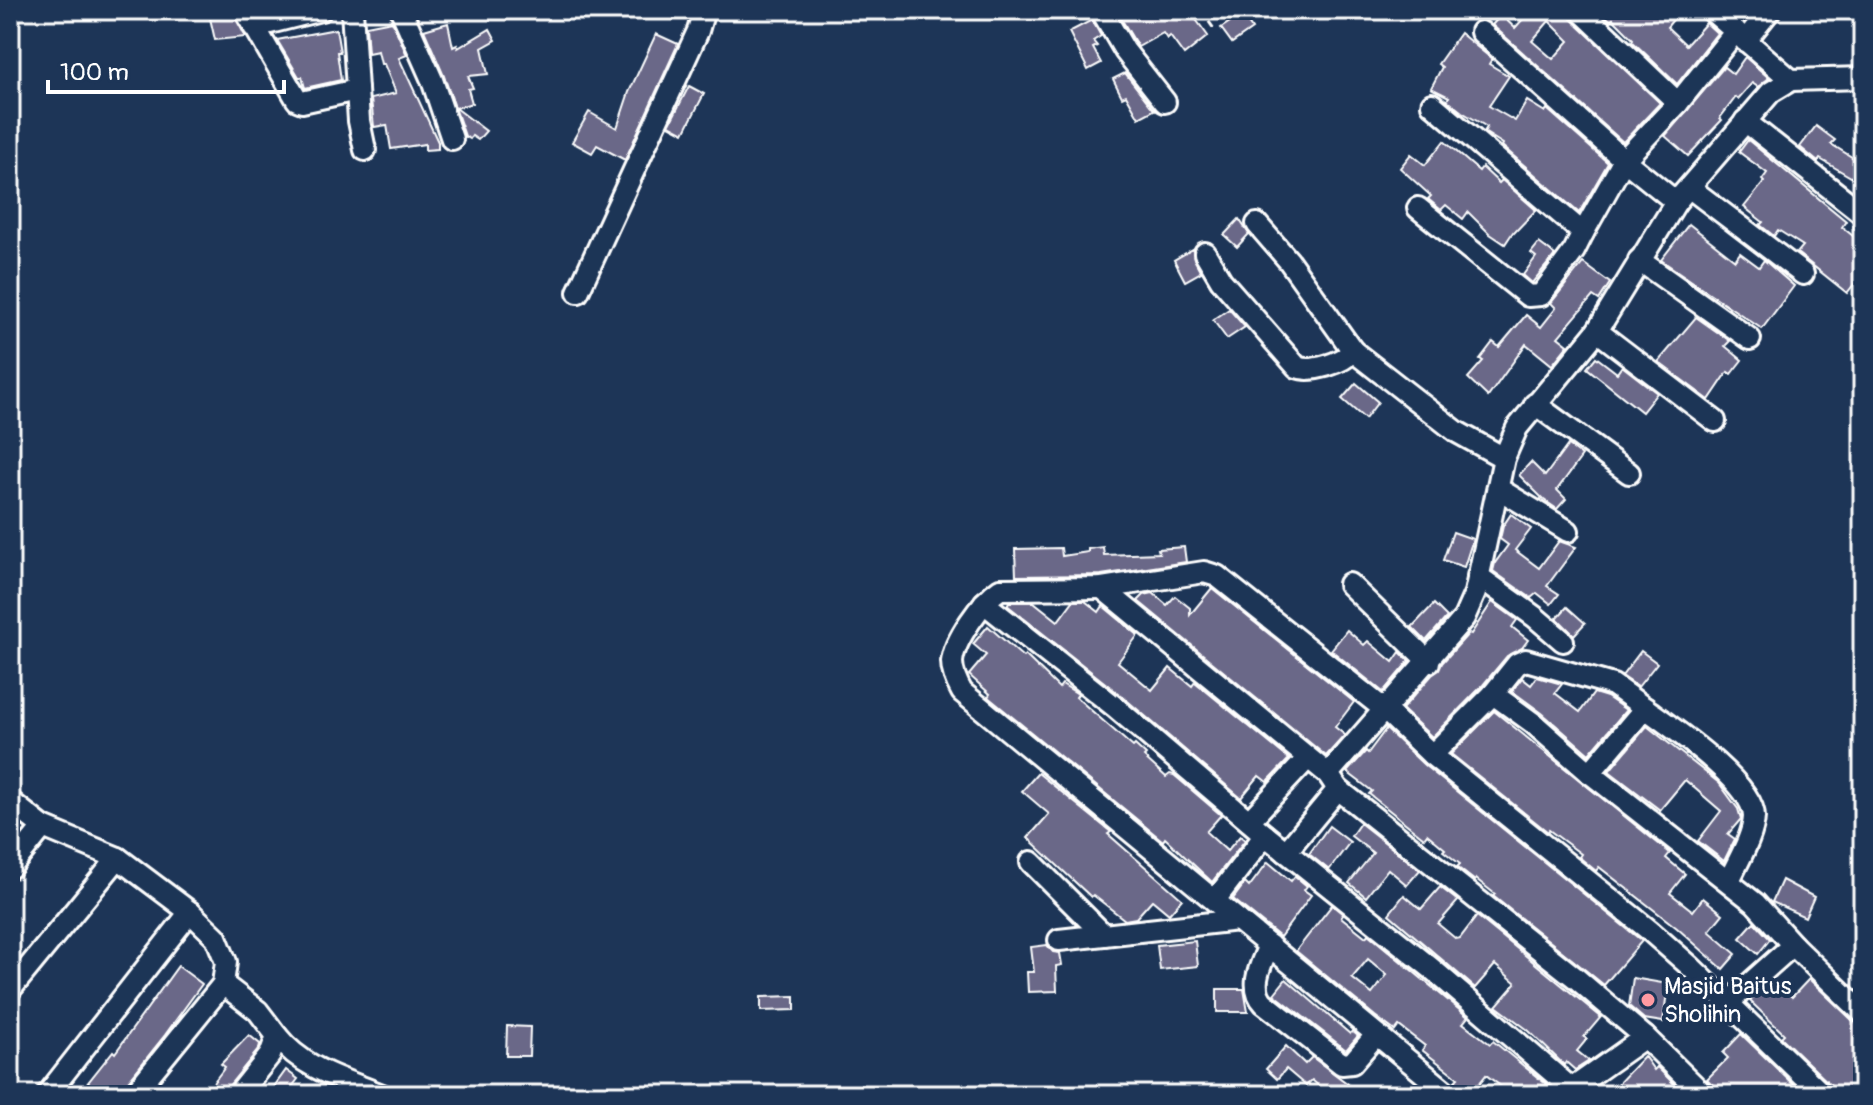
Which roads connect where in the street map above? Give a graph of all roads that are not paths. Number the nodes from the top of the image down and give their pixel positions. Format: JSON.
{"nodes":[{"id":1,"x":321,"y":10,"type":"edge"},
{"id":2,"x":352,"y":10,"type":"edge"},
{"id":3,"x":401,"y":10,"type":"edge"},
{"id":4,"x":704,"y":10,"type":"edge"},
{"id":5,"x":1101,"y":10,"type":"edge"},
{"id":6,"x":1580,"y":10,"type":"edge"},
{"id":7,"x":1711,"y":10,"type":"edge"},
{"id":8,"x":1770,"y":10,"type":"edge"},
{"id":9,"x":250,"y":18,"type":"edge"},
{"id":10,"x":1481,"y":32,"type":"dead end"},
{"id":11,"x":1740,"y":36,"type":"junction"},
{"id":12,"x":1863,"y":79,"type":"edge"},
{"id":13,"x":1791,"y":80,"type":"junction"},
{"id":14,"x":357,"y":90,"type":"junction"},
{"id":15,"x":1165,"y":102,"type":"dead end"},
{"id":16,"x":1678,"y":103,"type":"junction"},
{"id":17,"x":1432,"y":104,"type":"dead end"},
{"id":18,"x":1745,"y":121,"type":"junction"},
{"id":19,"x":452,"y":139,"type":"dead end"},
{"id":20,"x":365,"y":150,"type":"dead end"},
{"id":21,"x":1624,"y":160,"type":"junction"},
{"id":22,"x":1683,"y":195,"type":"junction"},
{"id":23,"x":1418,"y":208,"type":"dead end"},
{"id":24,"x":1863,"y":214,"type":"edge"},
{"id":25,"x":1257,"y":224,"type":"dead end"},
{"id":26,"x":1583,"y":233,"type":"junction"},
{"id":27,"x":1205,"y":253,"type":"dead end"},
{"id":28,"x":1639,"y":260,"type":"junction"},
{"id":29,"x":1803,"y":274,"type":"dead end"},
{"id":30,"x":578,"y":292,"type":"dead end"},
{"id":31,"x":1597,"y":331,"type":"junction"},
{"id":32,"x":1750,"y":339,"type":"dead end"},
{"id":33,"x":1353,"y":351,"type":"junction"},
{"id":34,"x":1535,"y":404,"type":"junction"},
{"id":35,"x":1715,"y":421,"type":"dead end"},
{"id":36,"x":1504,"y":458,"type":"junction"},
{"id":37,"x":1629,"y":473,"type":"dead end"},
{"id":38,"x":1499,"y":489,"type":"junction"},
{"id":39,"x":1568,"y":531,"type":"dead end"},
{"id":40,"x":1478,"y":576,"type":"junction"},
{"id":41,"x":1349,"y":584,"type":"dead end"},
{"id":42,"x":1102,"y":588,"type":"junction"},
{"id":43,"x":984,"y":603,"type":"junction"},
{"id":44,"x":1563,"y":641,"type":"dead end"},
{"id":45,"x":1429,"y":662,"type":"junction"},
{"id":46,"x":1493,"y":694,"type":"junction"},
{"id":47,"x":1645,"y":708,"type":"junction"},
{"id":48,"x":1385,"y":710,"type":"junction"},
{"id":49,"x":1432,"y":755,"type":"junction"},
{"id":50,"x":1307,"y":759,"type":"junction"},
{"id":51,"x":1590,"y":773,"type":"junction"},
{"id":52,"x":1333,"y":782,"type":"junction"},
{"id":53,"x":10,"y":801,"type":"edge"},
{"id":54,"x":1249,"y":821,"type":"junction"},
{"id":55,"x":43,"y":827,"type":"junction"},
{"id":56,"x":1265,"y":835,"type":"junction"},
{"id":57,"x":1286,"y":852,"type":"junction"},
{"id":58,"x":118,"y":858,"type":"junction"},
{"id":59,"x":1031,"y":862,"type":"dead end"},
{"id":60,"x":10,"y":868,"type":"edge"},
{"id":61,"x":1729,"y":881,"type":"junction"},
{"id":62,"x":1215,"y":900,"type":"junction"},
{"id":63,"x":190,"y":912,"type":"junction"},
{"id":64,"x":1238,"y":920,"type":"junction"},
{"id":65,"x":1104,"y":935,"type":"junction"},
{"id":66,"x":1059,"y":940,"type":"dead end"},
{"id":67,"x":1269,"y":945,"type":"junction"},
{"id":68,"x":1793,"y":945,"type":"junction"},
{"id":69,"x":223,"y":984,"type":"junction"},
{"id":70,"x":10,"y":990,"type":"edge"},
{"id":71,"x":1859,"y":1002,"type":"edge"},
{"id":72,"x":1728,"y":1003,"type":"junction"},
{"id":73,"x":1376,"y":1035,"type":"junction"},
{"id":74,"x":277,"y":1036,"type":"junction"},
{"id":75,"x":1645,"y":1037,"type":"junction"},
{"id":76,"x":357,"y":1090,"type":"edge"},
{"id":77,"x":1571,"y":1093,"type":"edge"},
{"id":78,"x":47,"y":1095,"type":"edge"},
{"id":79,"x":133,"y":1095,"type":"edge"},
{"id":80,"x":238,"y":1095,"type":"edge"},
{"id":81,"x":382,"y":1095,"type":"edge"},
{"id":82,"x":1450,"y":1095,"type":"edge"},
{"id":83,"x":1704,"y":1095,"type":"edge"},
{"id":84,"x":1823,"y":1095,"type":"edge"}],
"edges":[{"from":1,"to":9,"type":"street"},
{"from":2,"to":14,"type":"street"},
{"from":3,"to":19,"type":"street"},
{"from":4,"to":30,"type":"street"},
{"from":5,"to":15,"type":"street"},
{"from":6,"to":16,"type":"street"},
{"from":7,"to":11,"type":"street"},
{"from":8,"to":11,"type":"street"},
{"from":9,"to":14,"type":"street"},
{"from":10,"to":21,"type":"street"},
{"from":11,"to":13,"type":"street"},
{"from":11,"to":16,"type":"street"},
{"from":12,"to":13,"type":"street"},
{"from":13,"to":18,"type":"street"},
{"from":14,"to":20,"type":"street"},
{"from":16,"to":21,"type":"street"},
{"from":17,"to":26,"type":"street"},
{"from":18,"to":22,"type":"street"},
{"from":18,"to":24,"type":"street"},
{"from":21,"to":22,"type":"street"},
{"from":21,"to":26,"type":"street"},
{"from":22,"to":28,"type":"street"},
{"from":22,"to":29,"type":"street"},
{"from":23,"to":26,"type":"street"},
{"from":25,"to":33,"type":"street"},
{"from":27,"to":33,"type":"street"},
{"from":28,"to":31,"type":"street"},
{"from":28,"to":32,"type":"street"},
{"from":31,"to":34,"type":"street"},
{"from":31,"to":35,"type":"street"},
{"from":33,"to":36,"type":"street"},
{"from":34,"to":36,"type":"street"},
{"from":34,"to":37,"type":"street"},
{"from":36,"to":38,"type":"street"},
{"from":38,"to":39,"type":"street"},
{"from":38,"to":40,"type":"street"},
{"from":40,"to":44,"type":"street"},
{"from":40,"to":45,"type":"street"},
{"from":41,"to":45,"type":"street"},
{"from":42,"to":43,"type":"street"},
{"from":42,"to":48,"type":"street"},
{"from":42,"to":50,"type":"street"},
{"from":43,"to":54,"type":"street"},
{"from":43,"to":62,"type":"street"},
{"from":45,"to":48,"type":"street"},
{"from":46,"to":47,"type":"street"},
{"from":46,"to":49,"type":"street"},
{"from":46,"to":51,"type":"street"},
{"from":47,"to":51,"type":"street"},
{"from":47,"to":61,"type":"street"},
{"from":48,"to":49,"type":"street"},
{"from":48,"to":52,"type":"street"},
{"from":49,"to":72,"type":"street"},
{"from":50,"to":52,"type":"street"},
{"from":50,"to":54,"type":"street"},
{"from":51,"to":61,"type":"street"},
{"from":52,"to":57,"type":"street"},
{"from":52,"to":75,"type":"street"},
{"from":53,"to":55,"type":"street"},
{"from":54,"to":56,"type":"street"},
{"from":55,"to":58,"type":"street"},
{"from":55,"to":60,"type":"street"},
{"from":56,"to":57,"type":"street"},
{"from":56,"to":62,"type":"street"},
{"from":57,"to":77,"type":"street"},
{"from":58,"to":63,"type":"street"},
{"from":58,"to":70,"type":"street"},
{"from":59,"to":65,"type":"street"},
{"from":61,"to":68,"type":"street"},
{"from":62,"to":64,"type":"street"},
{"from":63,"to":69,"type":"street"},
{"from":63,"to":78,"type":"street"},
{"from":64,"to":65,"type":"street"},
{"from":64,"to":67,"type":"street"},
{"from":65,"to":66,"type":"street"},
{"from":67,"to":73,"type":"street"},
{"from":67,"to":73,"type":"street"},
{"from":68,"to":71,"type":"street"},
{"from":68,"to":72,"type":"street"},
{"from":69,"to":74,"type":"street"},
{"from":69,"to":79,"type":"street"},
{"from":72,"to":84,"type":"street"},
{"from":73,"to":82,"type":"street"},
{"from":74,"to":76,"type":"street"},
{"from":74,"to":80,"type":"street"},
{"from":75,"to":77,"type":"street"},
{"from":75,"to":83,"type":"street"},
{"from":76,"to":81,"type":"street"}]}
